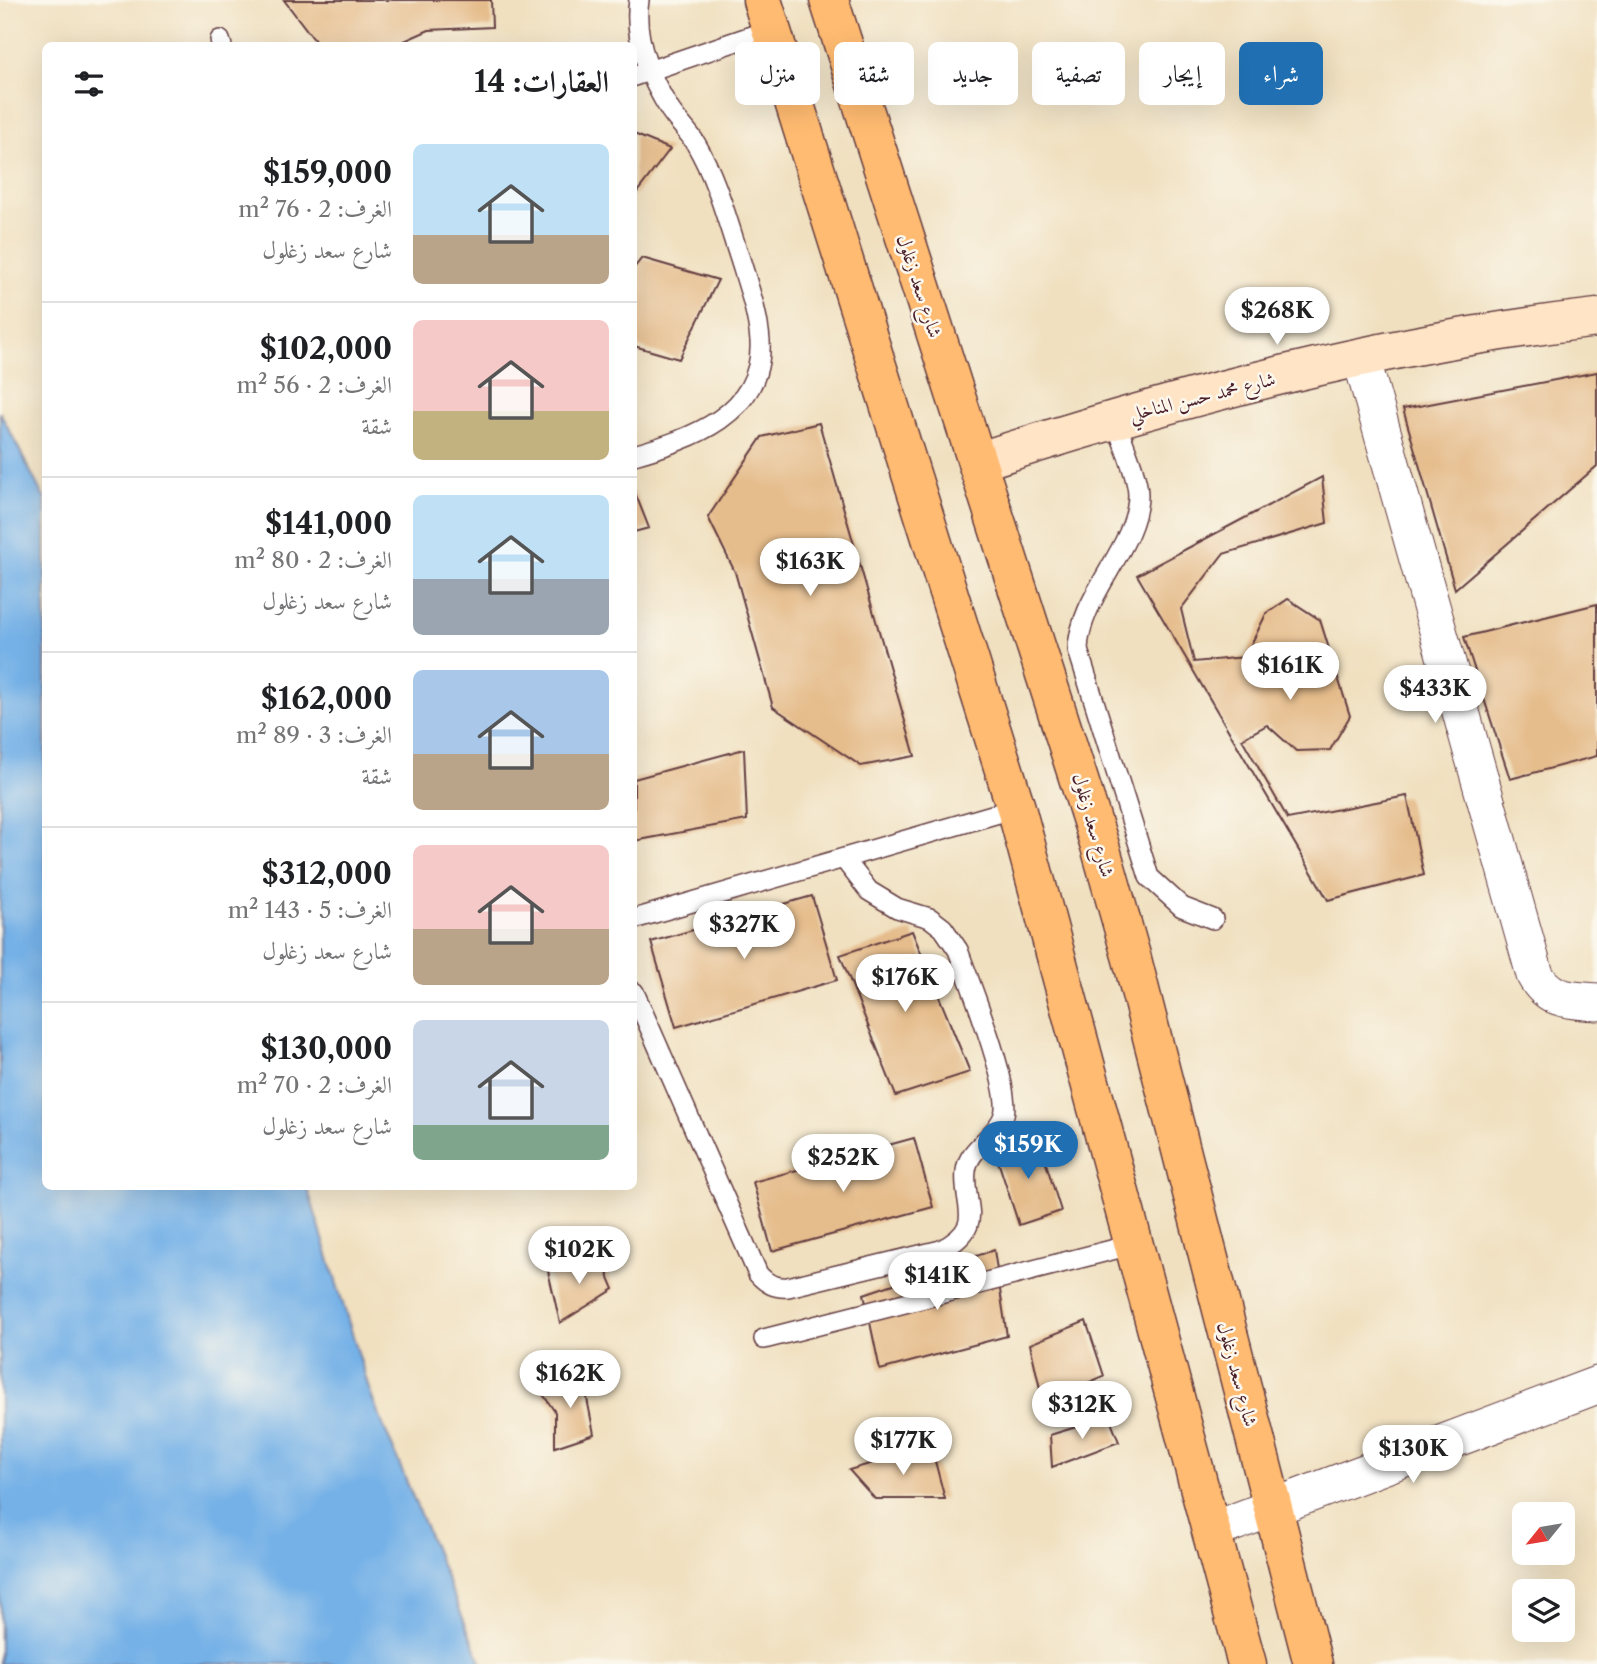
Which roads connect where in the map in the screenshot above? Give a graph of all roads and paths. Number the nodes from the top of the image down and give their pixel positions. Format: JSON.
{"nodes":[{"id":1,"x":639,"y":0,"type":"edge"},
{"id":2,"x":829,"y":0,"type":"edge"},
{"id":3,"x":767,"y":14,"type":"edge"},
{"id":4,"x":642,"y":73,"type":"edge"},
{"id":5,"x":1597,"y":318,"type":"edge"},
{"id":6,"x":1361,"y":357,"type":"junction"},
{"id":7,"x":1114,"y":418,"type":"junction"},
{"id":8,"x":637,"y":454,"type":"edge"},
{"id":9,"x":977,"y":462,"type":"junction"},
{"id":10,"x":1016,"y":808,"type":"junction"},
{"id":11,"x":844,"y":859,"type":"junction"},
{"id":12,"x":637,"y":918,"type":"edge"},
{"id":13,"x":1213,"y":919,"type":"dead end"},
{"id":14,"x":637,"y":999,"type":"edge"},
{"id":15,"x":1597,"y":1002,"type":"edge"},
{"id":16,"x":1135,"y":1244,"type":"junction"},
{"id":17,"x":764,"y":1339,"type":"dead end"},
{"id":18,"x":1597,"y":1385,"type":"edge"},
{"id":19,"x":1273,"y":1507,"type":"junction"},
{"id":20,"x":1211,"y":1531,"type":"junction"},
{"id":21,"x":1247,"y":1664,"type":"edge"},
{"id":22,"x":1313,"y":1664,"type":"edge"}],
"edges":[{"from":1,"to":4,"type":"lane"},
{"from":2,"to":9,"type":"main road","name":"شارع سعد زغلول"},
{"from":3,"to":4,"type":"lane"},
{"from":3,"to":10,"type":"main road"},
{"from":4,"to":8,"type":"lane"},
{"from":5,"to":6,"type":"street","name":"شارع محمد حسن المناخلي"},
{"from":6,"to":7,"type":"street","name":"شارع محمد حسن المناخلي"},
{"from":6,"to":15,"type":"street"},
{"from":7,"to":9,"type":"street","name":"شارع محمد حسن المناخلي"},
{"from":7,"to":13,"type":"lane"},
{"from":9,"to":19,"type":"main road","name":"شارع سعد زغلول"},
{"from":10,"to":11,"type":"lane"},
{"from":10,"to":16,"type":"main road"},
{"from":11,"to":12,"type":"lane"},
{"from":11,"to":14,"type":"lane"},
{"from":16,"to":17,"type":"lane"},
{"from":16,"to":20,"type":"main road"},
{"from":18,"to":19,"type":"street"},
{"from":19,"to":20,"type":"street"},
{"from":19,"to":22,"type":"main road","name":"شارع سعد زغلول"},
{"from":20,"to":21,"type":"main road"}]}
